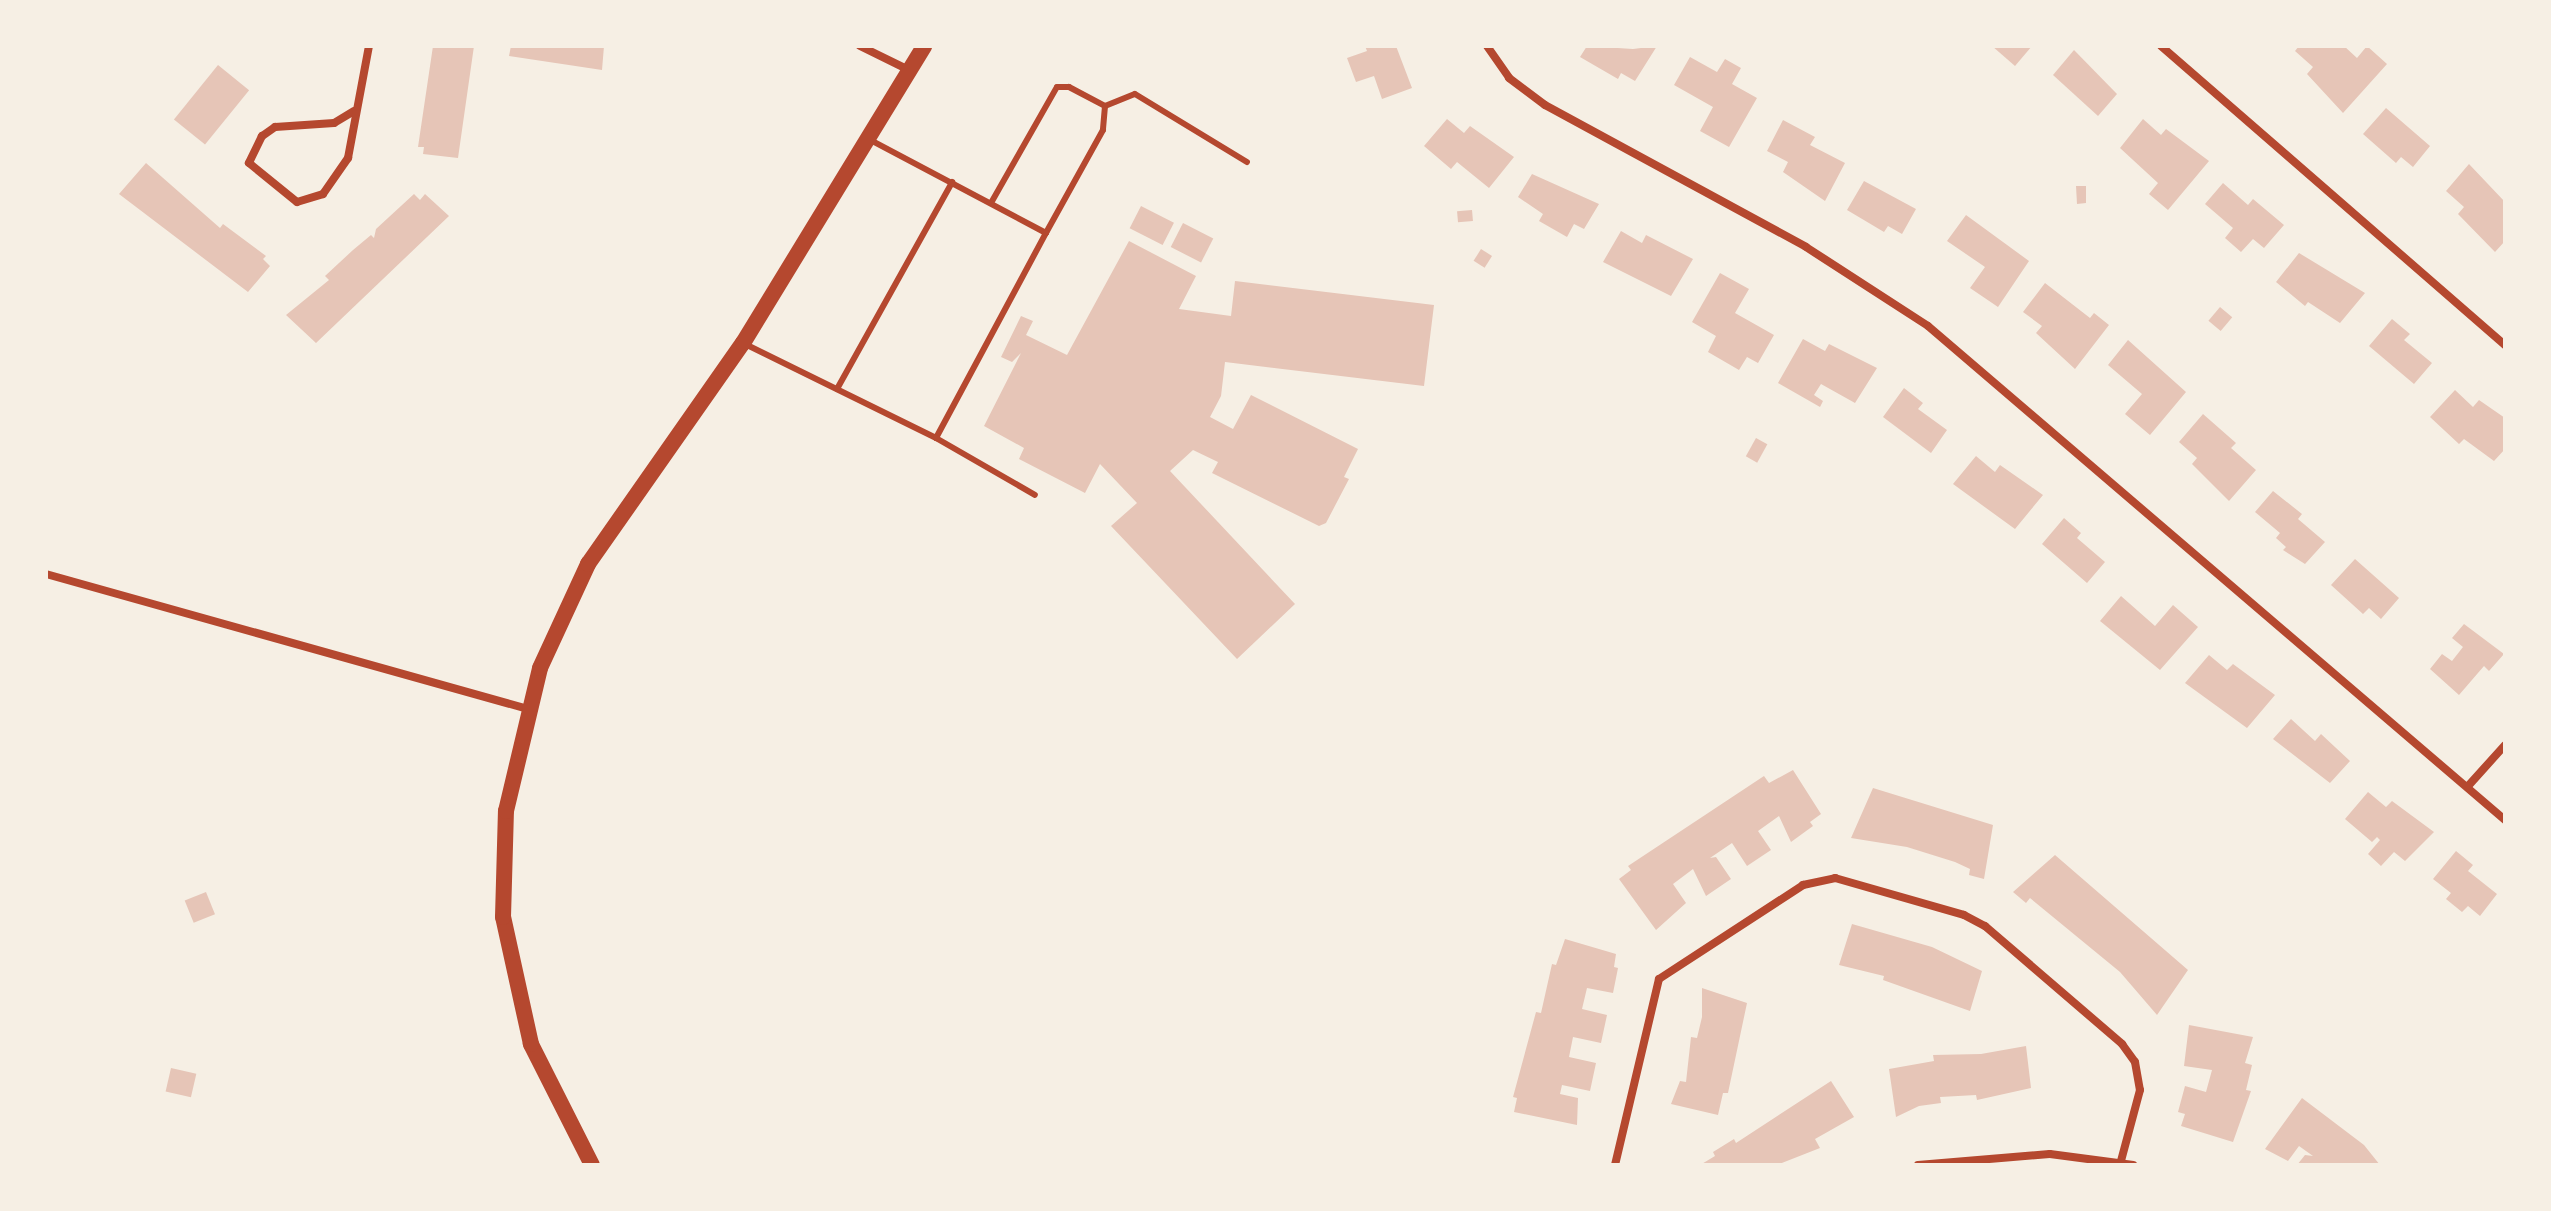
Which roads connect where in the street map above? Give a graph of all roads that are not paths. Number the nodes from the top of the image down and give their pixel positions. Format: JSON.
{"nodes":[{"id":1,"x":369,"y":46,"type":"edge"},
{"id":2,"x":860,"y":46,"type":"edge"},
{"id":3,"x":924,"y":46,"type":"edge"},
{"id":4,"x":1487,"y":46,"type":"edge"},
{"id":5,"x":2161,"y":46,"type":"edge"},
{"id":6,"x":911,"y":72,"type":"junction"},
{"id":7,"x":1105,"y":106,"type":"junction"},
{"id":8,"x":354,"y":111,"type":"junction"},
{"id":9,"x":870,"y":140,"type":"junction"},
{"id":10,"x":1247,"y":162,"type":"dead end"},
{"id":11,"x":952,"y":182,"type":"junction"},
{"id":12,"x":991,"y":203,"type":"junction"},
{"id":13,"x":1046,"y":233,"type":"junction"},
{"id":14,"x":743,"y":343,"type":"junction"},
{"id":15,"x":2505,"y":345,"type":"edge"},
{"id":16,"x":837,"y":389,"type":"junction"},
{"id":17,"x":936,"y":438,"type":"junction"},
{"id":18,"x":1035,"y":495,"type":"dead end"},
{"id":19,"x":46,"y":574,"type":"edge"},
{"id":20,"x":528,"y":709,"type":"junction"},
{"id":21,"x":2505,"y":745,"type":"edge"},
{"id":22,"x":2469,"y":785,"type":"junction"},
{"id":23,"x":2505,"y":820,"type":"edge"},
{"id":24,"x":2121,"y":1161,"type":"junction"},
{"id":25,"x":592,"y":1165,"type":"edge"},
{"id":26,"x":1615,"y":1165,"type":"edge"},
{"id":27,"x":1918,"y":1165,"type":"edge"},
{"id":28,"x":2133,"y":1165,"type":"edge"}],
"edges":[{"from":1,"to":8,"type":"street"},
{"from":2,"to":6,"type":"street"},
{"from":3,"to":6,"type":"main road"},
{"from":4,"to":22,"type":"street"},
{"from":5,"to":15,"type":"street"},
{"from":6,"to":9,"type":"main road"},
{"from":7,"to":10,"type":"lane"},
{"from":7,"to":12,"type":"lane"},
{"from":7,"to":13,"type":"lane"},
{"from":8,"to":8,"type":"street"},
{"from":9,"to":11,"type":"lane"},
{"from":9,"to":14,"type":"main road"},
{"from":11,"to":12,"type":"lane"},
{"from":11,"to":16,"type":"lane"},
{"from":12,"to":13,"type":"lane"},
{"from":13,"to":17,"type":"lane"},
{"from":14,"to":16,"type":"lane"},
{"from":14,"to":20,"type":"main road"},
{"from":16,"to":17,"type":"lane"},
{"from":17,"to":18,"type":"lane"},
{"from":19,"to":20,"type":"street"},
{"from":20,"to":25,"type":"main road"},
{"from":21,"to":22,"type":"street"},
{"from":22,"to":23,"type":"street"},
{"from":24,"to":26,"type":"street"},
{"from":24,"to":27,"type":"street"},
{"from":24,"to":28,"type":"street"}]}
